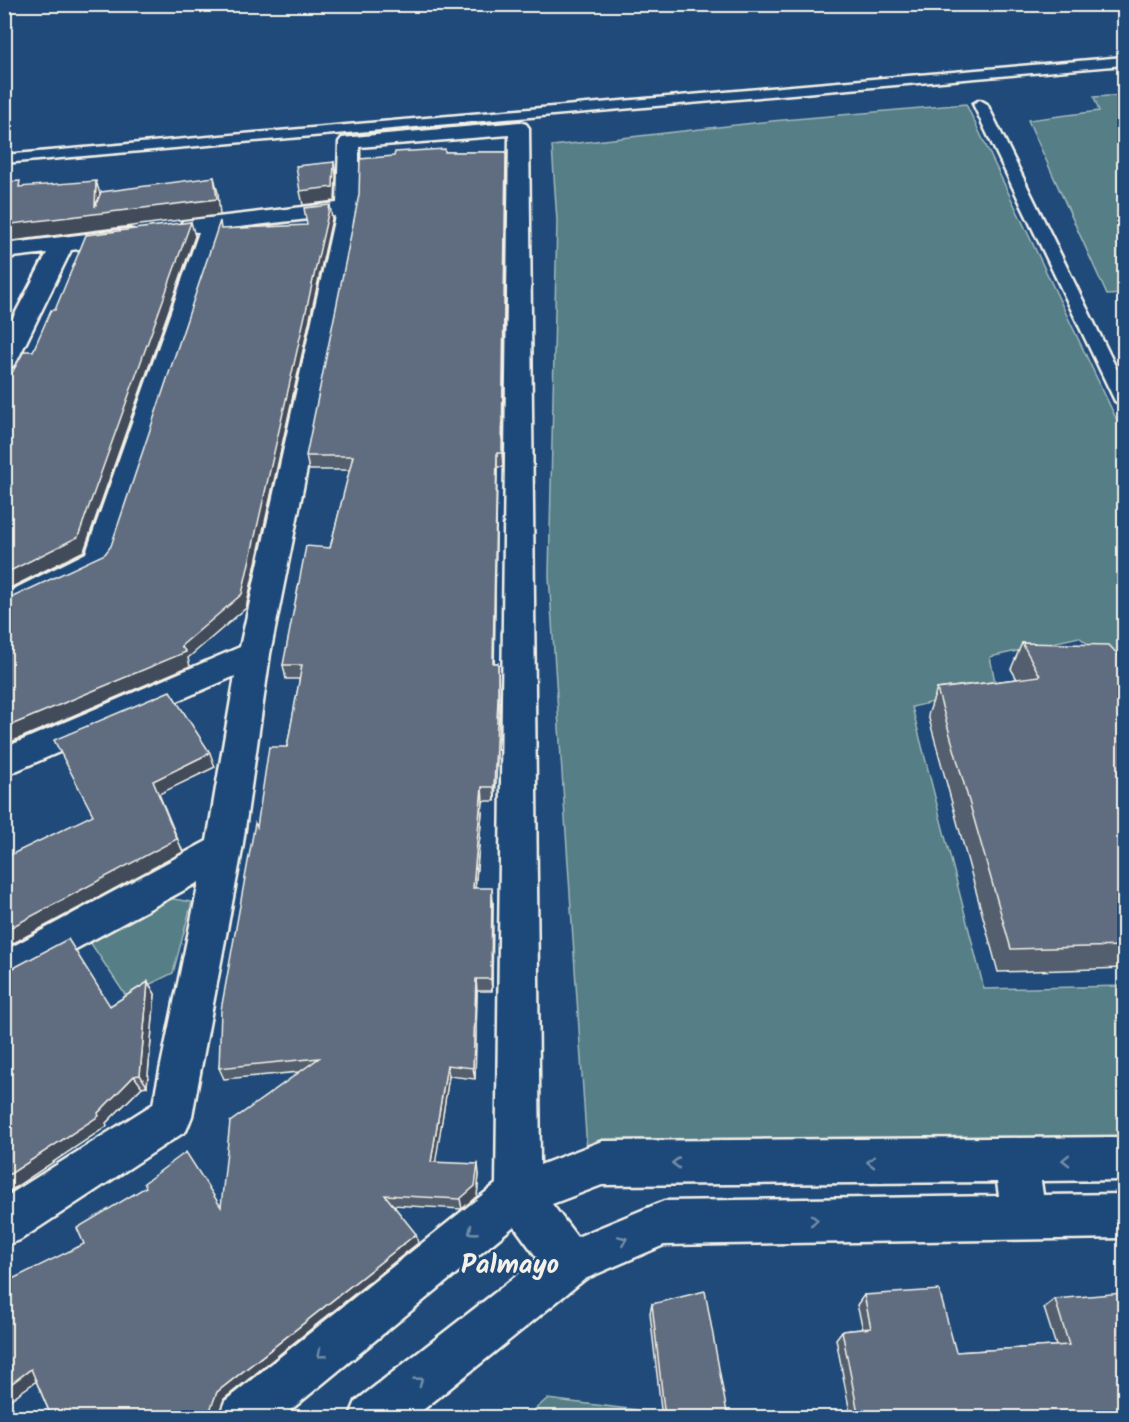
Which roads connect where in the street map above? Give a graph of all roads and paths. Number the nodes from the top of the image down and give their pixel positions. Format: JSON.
{"nodes":[{"id":1,"x":1125,"y":61,"type":"edge"},
{"id":2,"x":980,"y":104,"type":"dead end"},
{"id":3,"x":4,"y":159,"type":"edge"},
{"id":4,"x":348,"y":208,"type":"junction"},
{"id":5,"x":213,"y":223,"type":"junction"},
{"id":6,"x":62,"y":245,"type":"junction"},
{"id":7,"x":4,"y":251,"type":"edge"},
{"id":8,"x":4,"y":361,"type":"edge"},
{"id":9,"x":1125,"y":401,"type":"edge"},
{"id":10,"x":4,"y":607,"type":"edge"},
{"id":11,"x":254,"y":654,"type":"junction"},
{"id":12,"x":4,"y":763,"type":"edge"},
{"id":13,"x":224,"y":850,"type":"junction"},
{"id":14,"x":4,"y":971,"type":"edge"},
{"id":15,"x":1125,"y":1159,"type":"edge"},
{"id":16,"x":1016,"y":1161,"type":"junction"},
{"id":17,"x":518,"y":1195,"type":"junction"},
{"id":18,"x":1024,"y":1216,"type":"junction"},
{"id":19,"x":1125,"y":1216,"type":"edge"},
{"id":20,"x":4,"y":1224,"type":"edge"},
{"id":21,"x":569,"y":1263,"type":"junction"},
{"id":22,"x":242,"y":1418,"type":"edge"},
{"id":23,"x":373,"y":1418,"type":"edge"}],
"edges":[{"from":1,"to":3,"type":"lane"},
{"from":2,"to":9,"type":"lane"},
{"from":4,"to":5,"type":"street"},
{"from":4,"to":11,"type":"street"},
{"from":4,"to":17,"type":"street"},
{"from":5,"to":6,"type":"street"},
{"from":5,"to":10,"type":"street"},
{"from":6,"to":7,"type":"street"},
{"from":6,"to":8,"type":"street"},
{"from":11,"to":12,"type":"street"},
{"from":11,"to":13,"type":"street"},
{"from":13,"to":14,"type":"street"},
{"from":13,"to":20,"type":"street"},
{"from":15,"to":16,"type":"street","one_way":true},
{"from":16,"to":17,"type":"street","one_way":true},
{"from":16,"to":18,"type":"street"},
{"from":17,"to":21,"type":"street"},
{"from":17,"to":22,"type":"street","one_way":true},
{"from":18,"to":19,"type":"street"},
{"from":21,"to":18,"type":"street","one_way":true},
{"from":23,"to":21,"type":"street","one_way":true}]}
